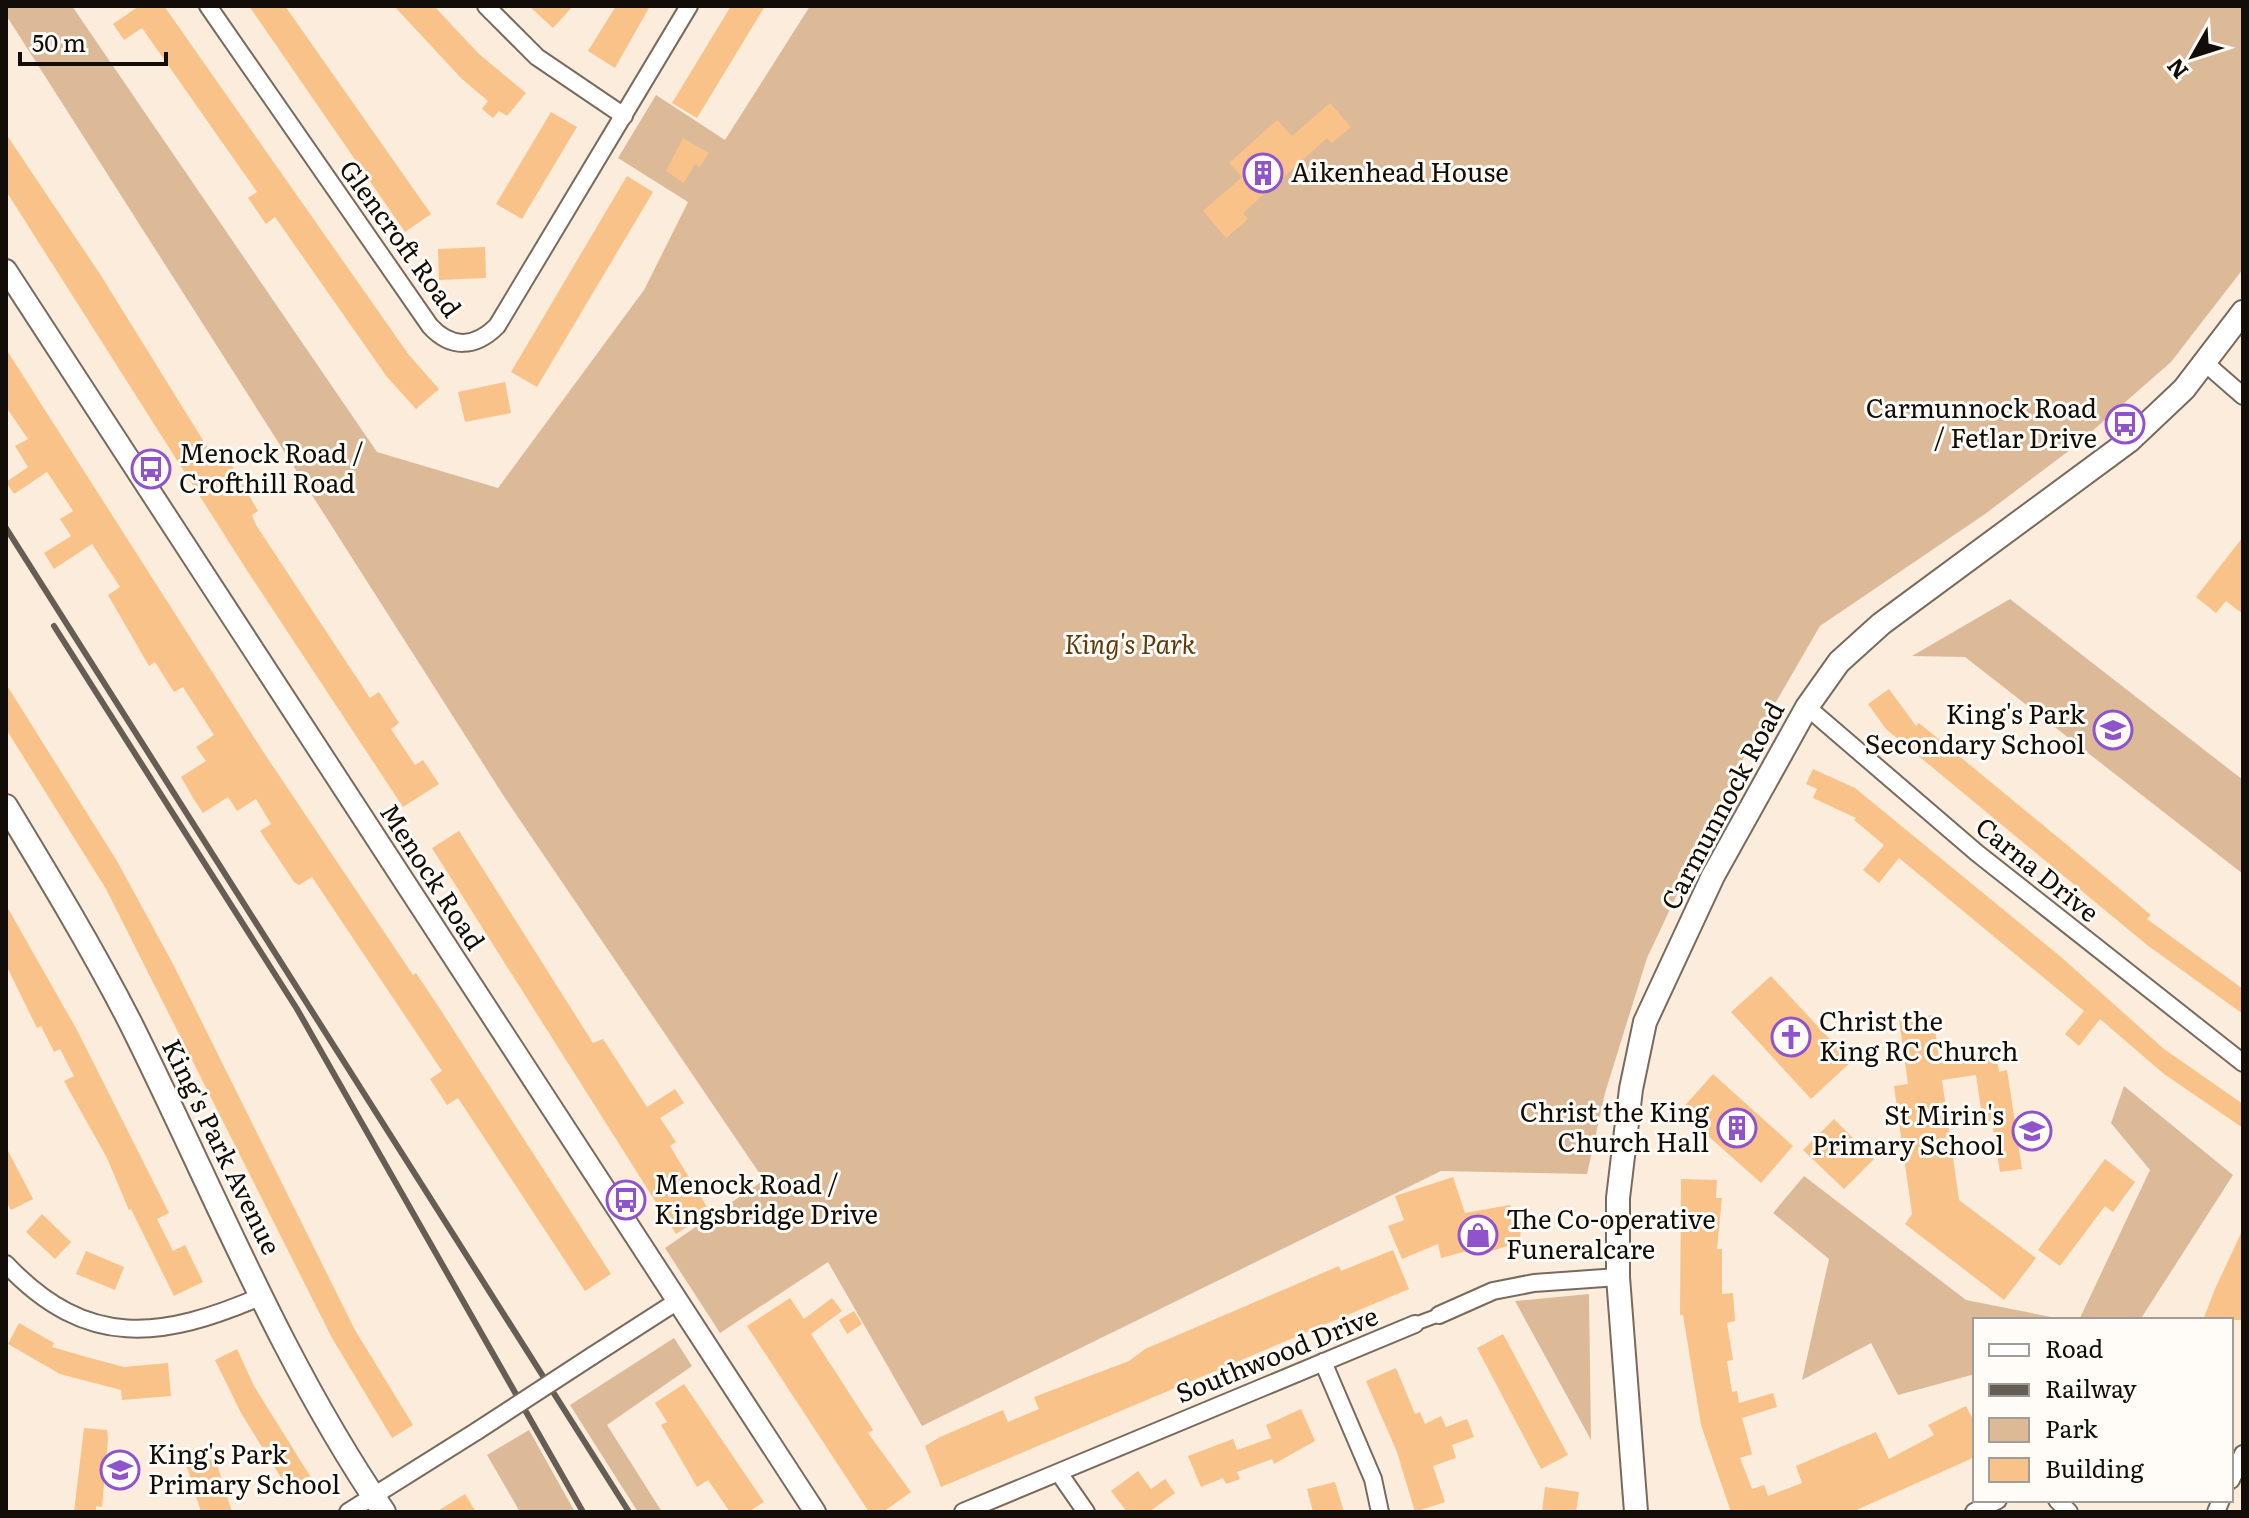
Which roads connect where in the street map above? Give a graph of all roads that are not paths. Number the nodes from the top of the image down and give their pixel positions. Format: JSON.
{"nodes":[{"id":1,"x":208,"y":6,"type":"edge"},
{"id":2,"x":486,"y":6,"type":"edge"},
{"id":3,"x":689,"y":6,"type":"edge"},
{"id":4,"x":624,"y":116,"type":"junction"},
{"id":5,"x":6,"y":270,"type":"edge"},
{"id":6,"x":2243,"y":312,"type":"edge"},
{"id":7,"x":2204,"y":362,"type":"junction"},
{"id":8,"x":2243,"y":396,"type":"edge"},
{"id":9,"x":1807,"y":707,"type":"junction"},
{"id":10,"x":6,"y":806,"type":"edge"},
{"id":11,"x":2243,"y":1063,"type":"edge"},
{"id":12,"x":6,"y":1264,"type":"edge"},
{"id":13,"x":1618,"y":1277,"type":"junction"},
{"id":14,"x":262,"y":1296,"type":"junction"},
{"id":15,"x":676,"y":1302,"type":"junction"},
{"id":16,"x":1439,"y":1315,"type":"joint"},
{"id":17,"x":1415,"y":1324,"type":"joint"},
{"id":18,"x":1323,"y":1362,"type":"junction"},
{"id":19,"x":2243,"y":1454,"type":"edge"},
{"id":20,"x":1059,"y":1473,"type":"junction"},
{"id":21,"x":2233,"y":1476,"type":"edge"},
{"id":22,"x":1994,"y":1502,"type":"edge"},
{"id":23,"x":378,"y":1504,"type":"edge"},
{"id":24,"x":348,"y":1512,"type":"edge"},
{"id":25,"x":815,"y":1512,"type":"edge"},
{"id":26,"x":963,"y":1512,"type":"edge"},
{"id":27,"x":1086,"y":1512,"type":"edge"},
{"id":28,"x":1380,"y":1512,"type":"edge"},
{"id":29,"x":1636,"y":1512,"type":"edge"},
{"id":30,"x":1974,"y":1512,"type":"edge"}],
"edges":[{"from":1,"to":4,"type":"street","name":"Glencroft Road"},
{"from":2,"to":4,"type":"street"},
{"from":3,"to":4,"type":"street","name":"Glencroft Road"},
{"from":5,"to":15,"type":"street","name":"Menock Road"},
{"from":6,"to":7,"type":"main road","name":"Carmunnock Road"},
{"from":7,"to":8,"type":"street"},
{"from":7,"to":9,"type":"main road","name":"Carmunnock Road"},
{"from":9,"to":11,"type":"street","name":"Carna Drive"},
{"from":9,"to":13,"type":"main road","name":"Carmunnock Road"},
{"from":10,"to":14,"type":"main road","name":"King's Park Avenue"},
{"from":12,"to":14,"type":"street"},
{"from":13,"to":16,"type":"street","name":"Southwood Drive"},
{"from":13,"to":29,"type":"main road","name":"Carmunnock Road"},
{"from":14,"to":23,"type":"main road","name":"King's Park Avenue"},
{"from":15,"to":23,"type":"street","bridge":true},
{"from":15,"to":25,"type":"street","name":"Menock Road"},
{"from":16,"to":17,"type":"street","name":"Southwood Drive"},
{"from":17,"to":18,"type":"street","name":"Southwood Drive"},
{"from":18,"to":20,"type":"street","name":"Southwood Drive"},
{"from":18,"to":28,"type":"street"},
{"from":19,"to":21,"type":"street"},
{"from":20,"to":26,"type":"street","name":"Southwood Drive"},
{"from":20,"to":27,"type":"street"},
{"from":22,"to":30,"type":"street"},
{"from":23,"to":24,"type":"street"}]}
